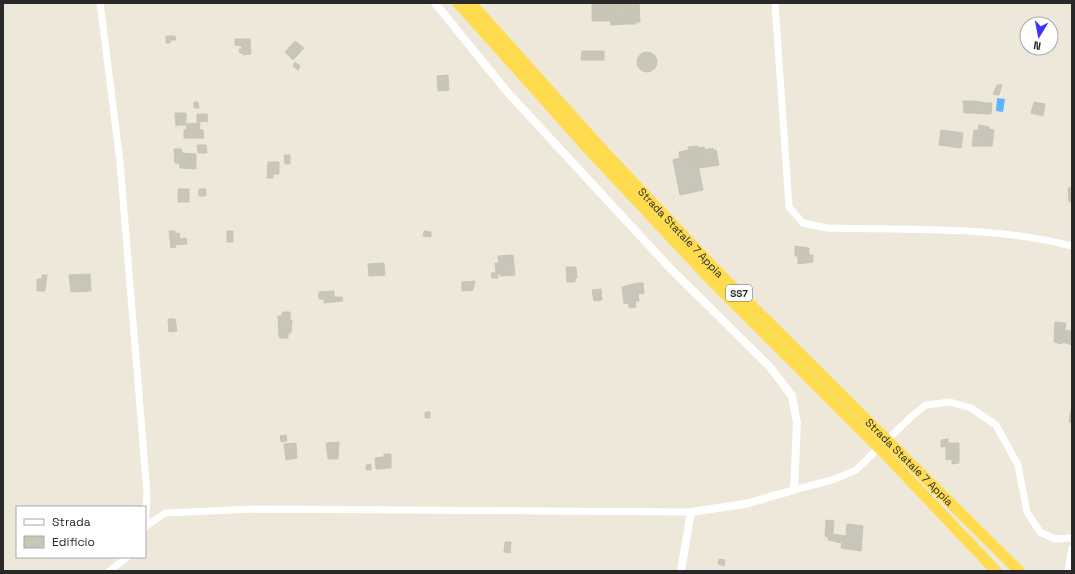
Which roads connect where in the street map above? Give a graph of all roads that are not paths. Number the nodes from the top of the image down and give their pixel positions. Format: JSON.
{"nodes":[{"id":1,"x":100,"y":3,"type":"edge"},
{"id":2,"x":436,"y":3,"type":"edge"},
{"id":3,"x":458,"y":3,"type":"edge"},
{"id":4,"x":471,"y":3,"type":"edge"},
{"id":5,"x":775,"y":3,"type":"edge"},
{"id":6,"x":1072,"y":246,"type":"edge"},
{"id":7,"x":794,"y":490,"type":"junction"},
{"id":8,"x":146,"y":510,"type":"edge"},
{"id":9,"x":691,"y":512,"type":"junction"},
{"id":10,"x":146,"y":527,"type":"edge"},
{"id":11,"x":1072,"y":538,"type":"edge"},
{"id":12,"x":1072,"y":548,"type":"edge"},
{"id":13,"x":127,"y":558,"type":"edge"},
{"id":14,"x":109,"y":571,"type":"edge"},
{"id":15,"x":681,"y":571,"type":"edge"},
{"id":16,"x":996,"y":571,"type":"edge"},
{"id":17,"x":1019,"y":571,"type":"edge"},
{"id":18,"x":1068,"y":571,"type":"edge"}],
"edges":[{"from":1,"to":8,"type":"street"},
{"from":2,"to":7,"type":"street"},
{"from":3,"to":16,"type":"highway","name":"Strada Statale 7 Appia","number":"SS7"},
{"from":4,"to":17,"type":"highway","name":"Strada Statale 7 Appia","number":"SS7"},
{"from":5,"to":6,"type":"street"},
{"from":7,"to":9,"type":"street"},
{"from":7,"to":11,"type":"street"},
{"from":9,"to":10,"type":"street"},
{"from":9,"to":15,"type":"street"},
{"from":12,"to":18,"type":"street"},
{"from":13,"to":14,"type":"street"}]}
